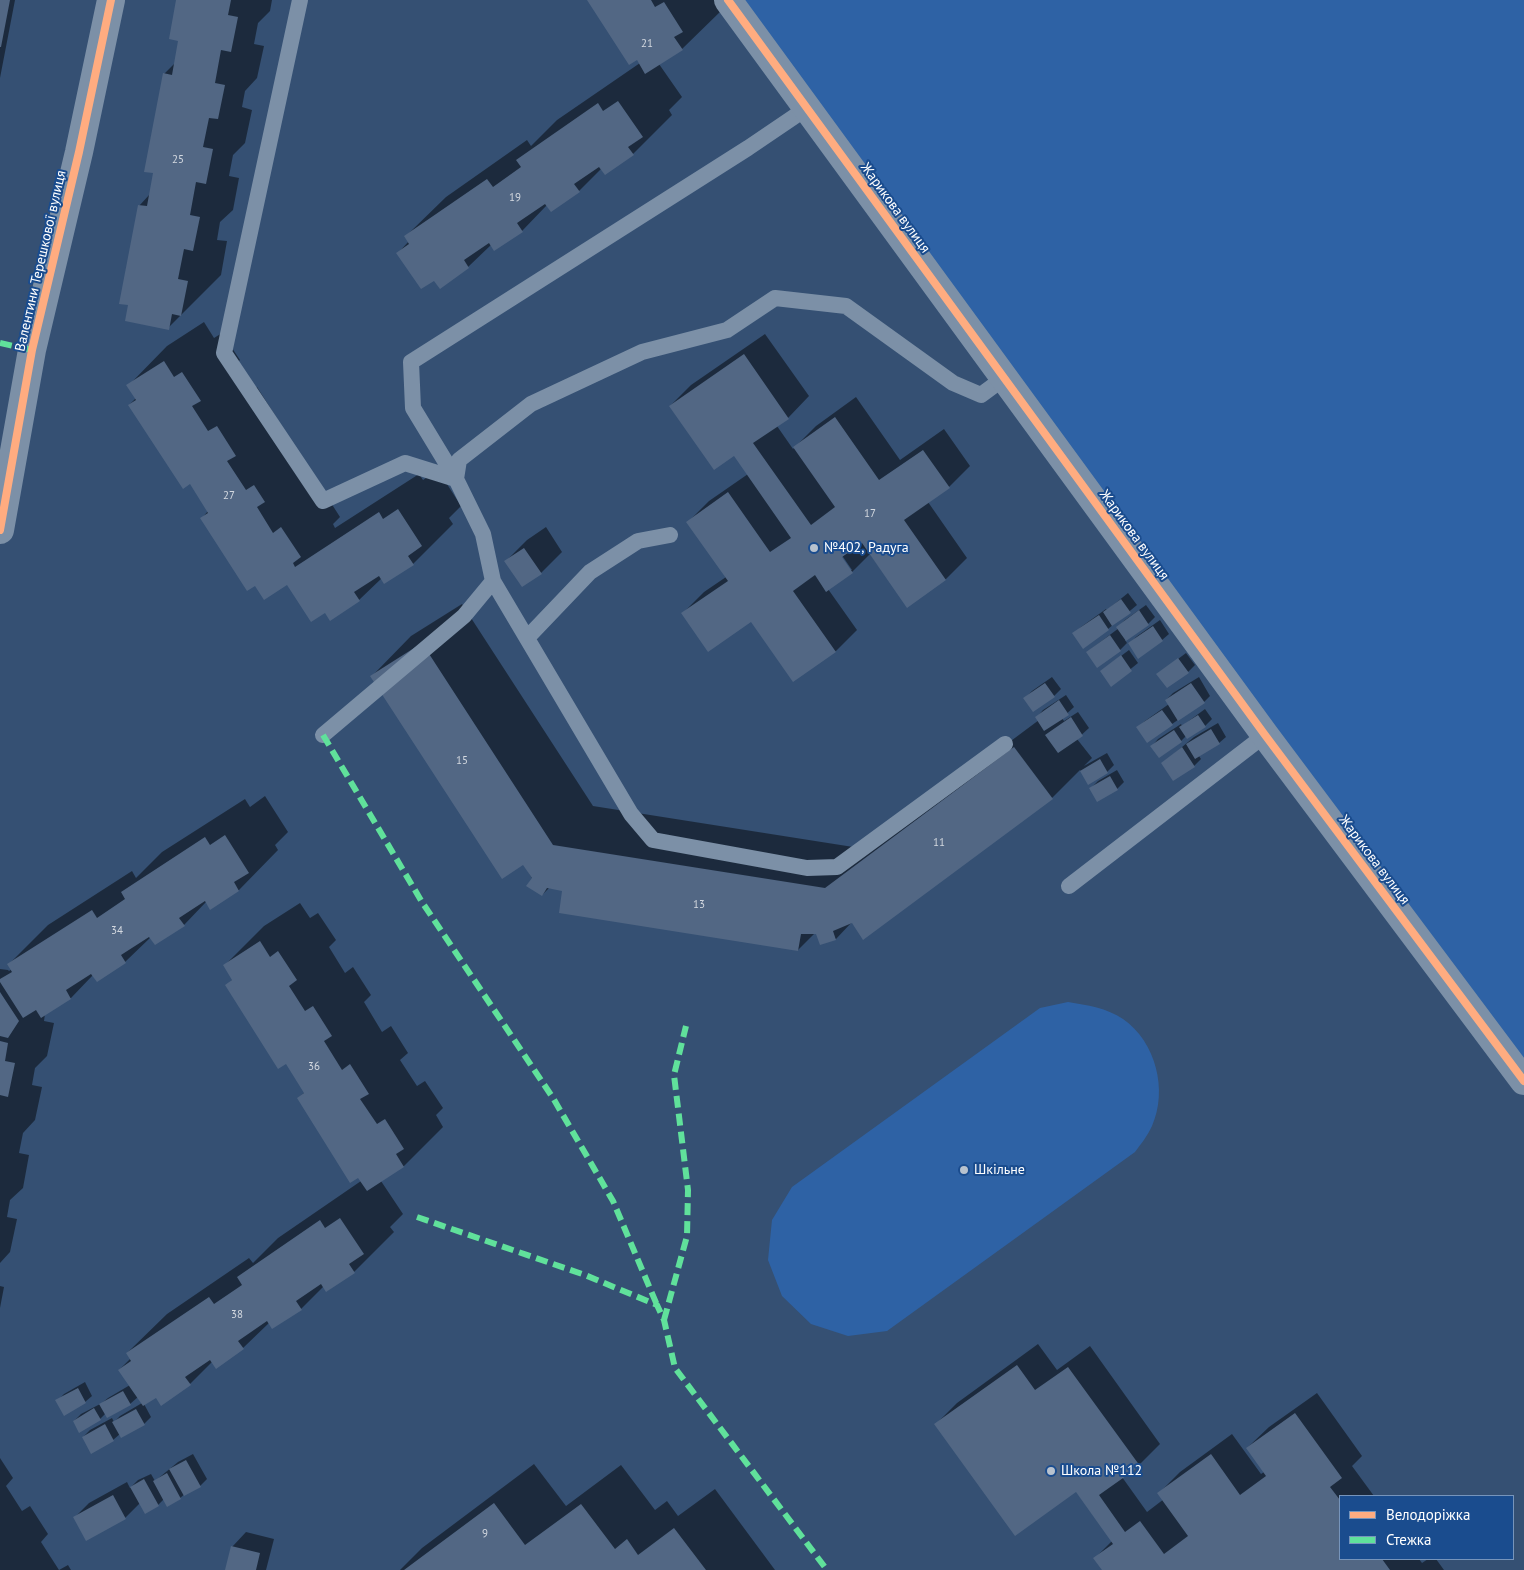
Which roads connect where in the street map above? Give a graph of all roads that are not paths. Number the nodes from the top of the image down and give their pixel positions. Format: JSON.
{"nodes":[{"id":1,"x":111,"y":0,"type":"edge"},
{"id":2,"x":300,"y":0,"type":"edge"},
{"id":3,"x":728,"y":0,"type":"edge"},
{"id":4,"x":807,"y":108,"type":"junction"},
{"id":5,"x":1004,"y":378,"type":"dead end"},
{"id":6,"x":456,"y":478,"type":"junction"},
{"id":7,"x":0,"y":530,"type":"edge"},
{"id":8,"x":670,"y":535,"type":"dead end"},
{"id":9,"x":493,"y":581,"type":"junction"},
{"id":10,"x":526,"y":638,"type":"junction"},
{"id":11,"x":323,"y":736,"type":"dead end"},
{"id":12,"x":1265,"y":736,"type":"junction"},
{"id":13,"x":1005,"y":744,"type":"dead end"},
{"id":14,"x":1070,"y":886,"type":"dead end"},
{"id":15,"x":1524,"y":1081,"type":"edge"}],
"edges":[{"from":1,"to":7,"type":"street","name":"Валентини Терешкової вулиця"},
{"from":2,"to":6,"type":"lane"},
{"from":3,"to":4,"type":"street","name":"Жарикова вулиця"},
{"from":4,"to":6,"type":"lane"},
{"from":4,"to":12,"type":"street","name":"Жарикова вулиця"},
{"from":5,"to":6,"type":"lane"},
{"from":6,"to":9,"type":"lane"},
{"from":8,"to":10,"type":"lane"},
{"from":9,"to":10,"type":"lane"},
{"from":9,"to":11,"type":"lane"},
{"from":10,"to":13,"type":"lane"},
{"from":12,"to":14,"type":"lane"},
{"from":12,"to":15,"type":"street","name":"Жарикова вулиця"}]}
